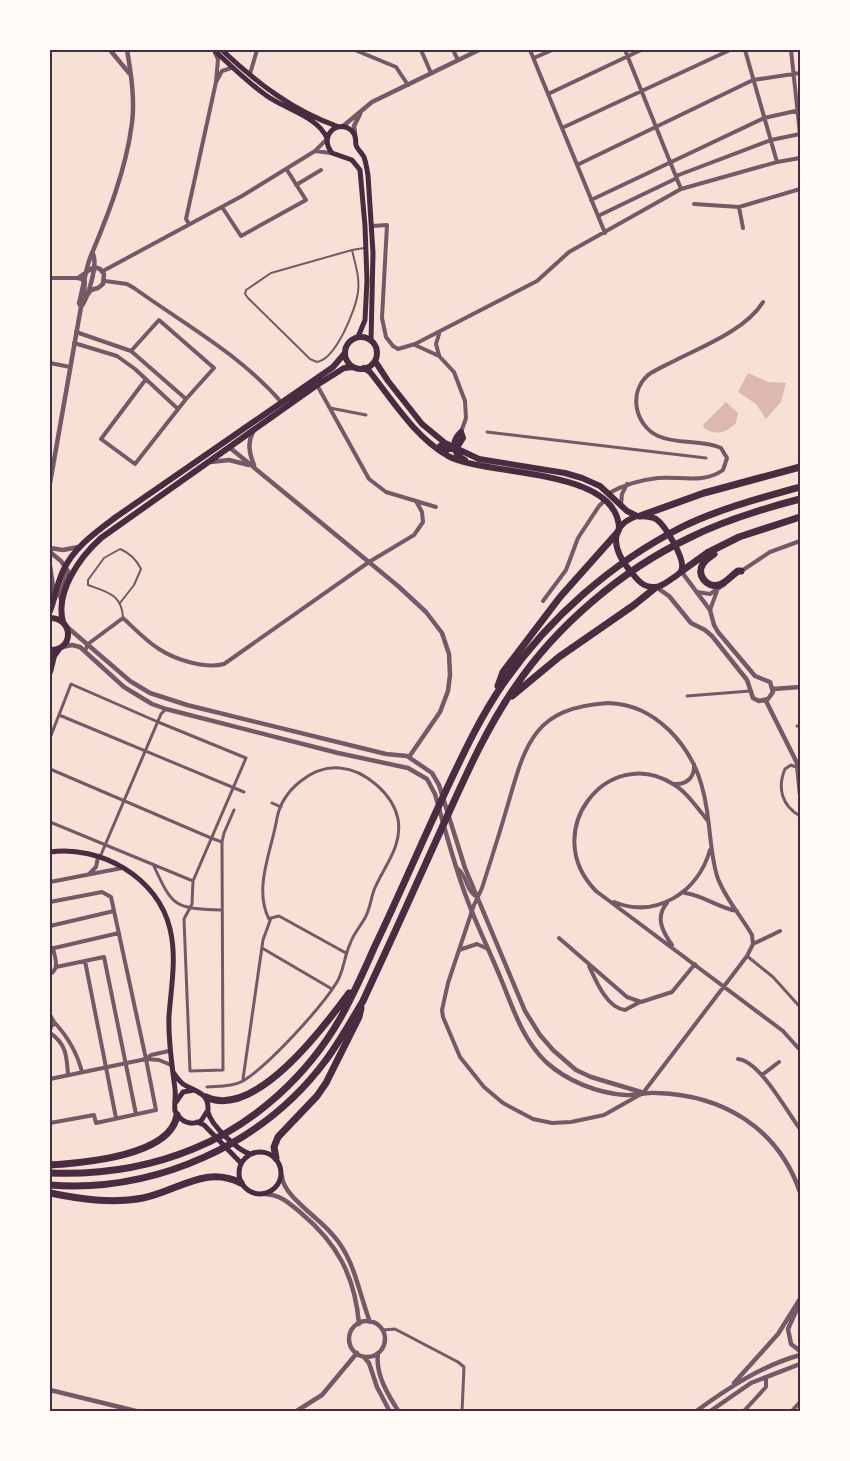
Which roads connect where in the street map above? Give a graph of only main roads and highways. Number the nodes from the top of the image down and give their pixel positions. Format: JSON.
{"nodes":[{"id":1,"x":213,"y":50,"type":"edge"},
{"id":2,"x":222,"y":50,"type":"edge"},
{"id":3,"x":341,"y":127,"type":"junction"},
{"id":4,"x":327,"y":139,"type":"junction"},
{"id":5,"x":356,"y":145,"type":"junction"},
{"id":6,"x":346,"y":156,"type":"junction"},
{"id":7,"x":358,"y":338,"type":"junction"},
{"id":8,"x":371,"y":341,"type":"junction"},
{"id":9,"x":345,"y":353,"type":"junction"},
{"id":10,"x":375,"y":360,"type":"junction"},
{"id":11,"x":353,"y":367,"type":"junction"},
{"id":12,"x":364,"y":368,"type":"junction"},
{"id":13,"x":460,"y":435,"type":"junction"},
{"id":14,"x":437,"y":438,"type":"junction"},
{"id":15,"x":431,"y":444,"type":"junction"},
{"id":16,"x":454,"y":448,"type":"junction"},
{"id":17,"x":473,"y":456,"type":"junction"},
{"id":18,"x":469,"y":464,"type":"junction"},
{"id":19,"x":801,"y":467,"type":"edge"},
{"id":20,"x":801,"y":487,"type":"edge"},
{"id":21,"x":801,"y":499,"type":"edge"},
{"id":22,"x":638,"y":516,"type":"junction"},
{"id":23,"x":801,"y":516,"type":"edge"},
{"id":24,"x":618,"y":531,"type":"junction"},
{"id":25,"x":739,"y":537,"type":"junction"},
{"id":26,"x":682,"y":571,"type":"junction"},
{"id":27,"x":741,"y":571,"type":"road end"},
{"id":28,"x":656,"y":587,"type":"junction"},
{"id":29,"x":50,"y":611,"type":"edge"},
{"id":30,"x":50,"y":618,"type":"edge"},
{"id":31,"x":64,"y":624,"type":"junction"},
{"id":32,"x":60,"y":648,"type":"junction"},
{"id":33,"x":50,"y":650,"type":"edge"},
{"id":34,"x":50,"y":672,"type":"edge"},
{"id":35,"x":491,"y":702,"type":"junction"},
{"id":36,"x":505,"y":703,"type":"junction"},
{"id":37,"x":50,"y":852,"type":"edge"},
{"id":38,"x":361,"y":976,"type":"junction"},
{"id":39,"x":363,"y":1001,"type":"junction"},
{"id":40,"x":173,"y":1072,"type":"junction"},
{"id":41,"x":195,"y":1090,"type":"junction"},
{"id":42,"x":206,"y":1097,"type":"junction"},
{"id":43,"x":175,"y":1103,"type":"junction"},
{"id":44,"x":208,"y":1110,"type":"junction"},
{"id":45,"x":177,"y":1115,"type":"junction"},
{"id":46,"x":196,"y":1122,"type":"junction"},
{"id":47,"x":250,"y":1154,"type":"junction"},
{"id":48,"x":276,"y":1158,"type":"junction"},
{"id":49,"x":241,"y":1163,"type":"junction"},
{"id":50,"x":50,"y":1165,"type":"edge"},
{"id":51,"x":50,"y":1173,"type":"edge"},
{"id":52,"x":241,"y":1183,"type":"junction"},
{"id":53,"x":50,"y":1185,"type":"edge"},
{"id":54,"x":50,"y":1193,"type":"edge"}],
"edges":[{"from":1,"to":4,"type":"main road"},
{"from":2,"to":3,"type":"main road"},
{"from":3,"to":4,"type":"main road"},
{"from":3,"to":5,"type":"main road"},
{"from":4,"to":6,"type":"main road"},
{"from":5,"to":6,"type":"main road"},
{"from":5,"to":8,"type":"main road"},
{"from":6,"to":7,"type":"main road"},
{"from":7,"to":8,"type":"main road"},
{"from":7,"to":9,"type":"main road"},
{"from":8,"to":10,"type":"main road"},
{"from":9,"to":11,"type":"main road"},
{"from":9,"to":29,"type":"main road"},
{"from":10,"to":12,"type":"main road"},
{"from":10,"to":14,"type":"main road"},
{"from":11,"to":12,"type":"main road"},
{"from":11,"to":31,"type":"main road"},
{"from":12,"to":15,"type":"main road"},
{"from":13,"to":14,"type":"main road"},
{"from":13,"to":16,"type":"main road"},
{"from":13,"to":17,"type":"main road"},
{"from":14,"to":16,"type":"main road"},
{"from":15,"to":16,"type":"main road"},
{"from":15,"to":18,"type":"main road"},
{"from":16,"to":17,"type":"main road"},
{"from":16,"to":18,"type":"main road"},
{"from":17,"to":22,"type":"main road"},
{"from":18,"to":24,"type":"main road"},
{"from":19,"to":22,"type":"highway"},
{"from":20,"to":35,"type":"highway"},
{"from":21,"to":36,"type":"highway"},
{"from":22,"to":24,"type":"main road"},
{"from":22,"to":26,"type":"main road"},
{"from":23,"to":25,"type":"highway"},
{"from":24,"to":28,"type":"main road"},
{"from":24,"to":35,"type":"highway"},
{"from":25,"to":26,"type":"highway"},
{"from":25,"to":27,"type":"highway"},
{"from":26,"to":28,"type":"main road"},
{"from":28,"to":36,"type":"highway"},
{"from":30,"to":31,"type":"main road"},
{"from":31,"to":32,"type":"main road"},
{"from":32,"to":33,"type":"main road"},
{"from":32,"to":34,"type":"main road"},
{"from":35,"to":38,"type":"highway"},
{"from":36,"to":39,"type":"highway"},
{"from":37,"to":40,"type":"main road"},
{"from":38,"to":42,"type":"highway"},
{"from":38,"to":51,"type":"highway"},
{"from":39,"to":48,"type":"highway"},
{"from":39,"to":53,"type":"highway"},
{"from":40,"to":41,"type":"main road"},
{"from":40,"to":43,"type":"main road"},
{"from":41,"to":42,"type":"main road"},
{"from":41,"to":43,"type":"main road"},
{"from":42,"to":44,"type":"main road"},
{"from":43,"to":45,"type":"main road"},
{"from":44,"to":46,"type":"main road"},
{"from":44,"to":47,"type":"main road"},
{"from":45,"to":46,"type":"main road"},
{"from":45,"to":50,"type":"highway"},
{"from":46,"to":49,"type":"main road"},
{"from":47,"to":48,"type":"main road"},
{"from":47,"to":49,"type":"main road"},
{"from":48,"to":52,"type":"main road"},
{"from":49,"to":52,"type":"main road"},
{"from":52,"to":54,"type":"highway"}]}
